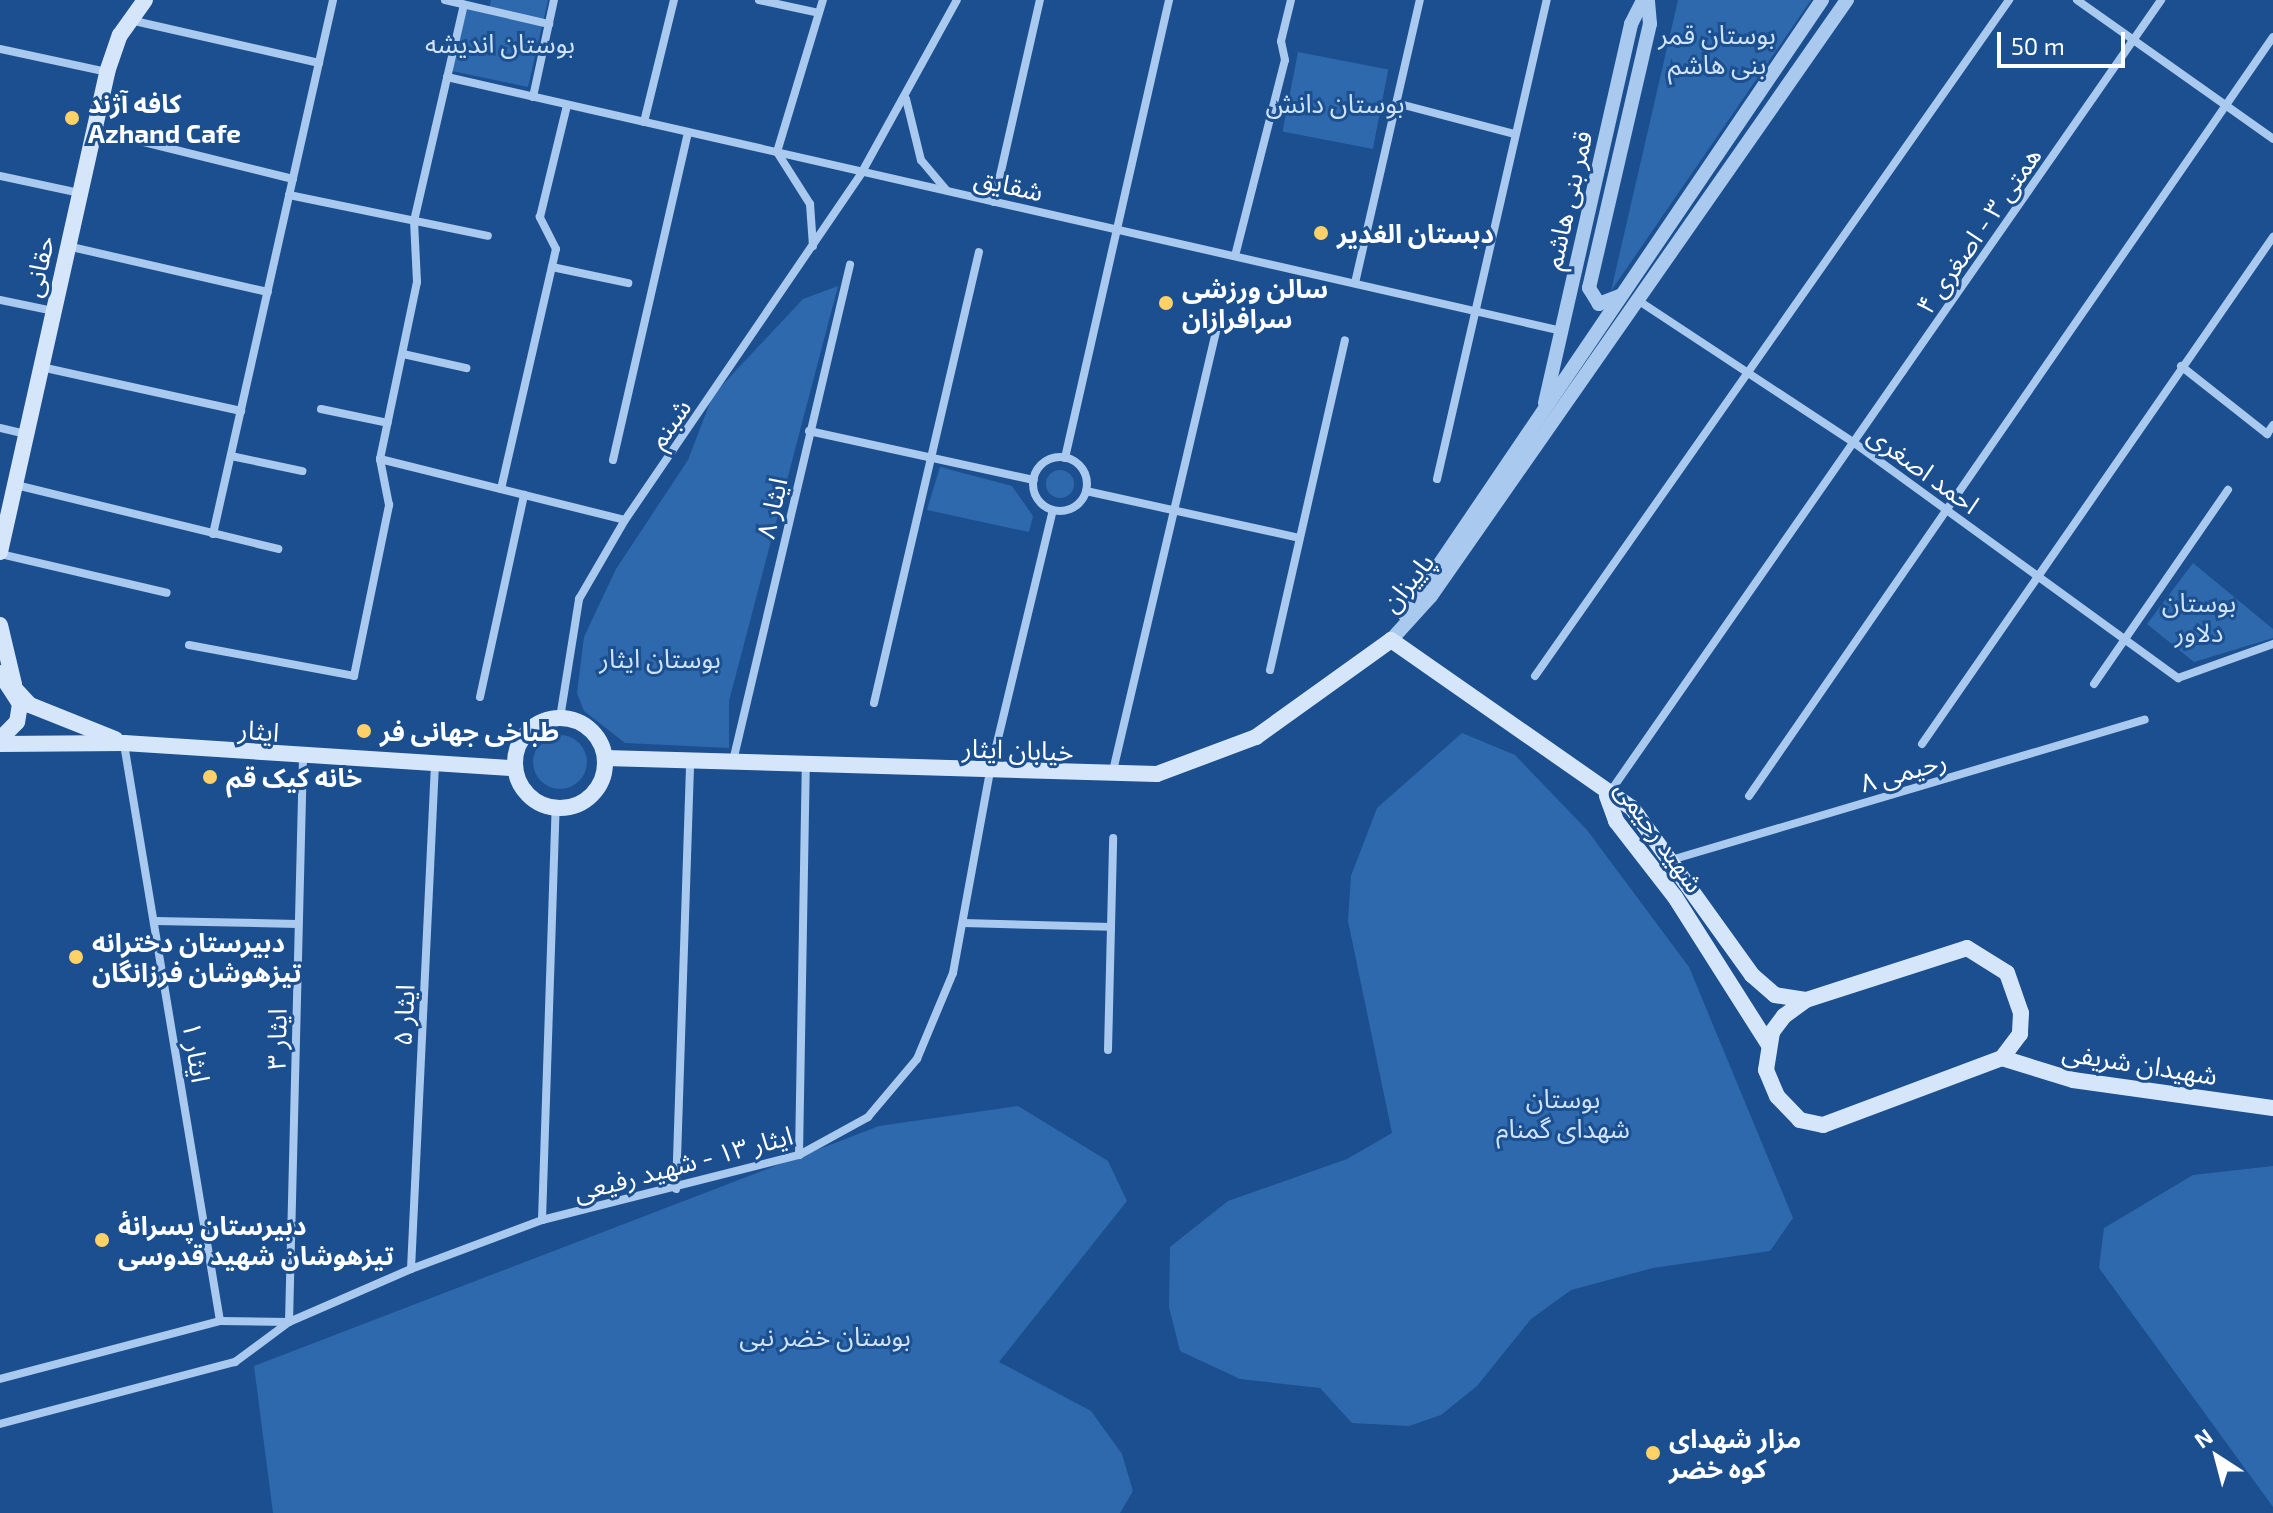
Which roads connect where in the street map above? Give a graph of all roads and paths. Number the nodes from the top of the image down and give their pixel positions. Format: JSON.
{"nodes":[{"id":1,"x":145,"y":0,"type":"edge"},
{"id":2,"x":333,"y":0,"type":"edge"},
{"id":3,"x":445,"y":0,"type":"edge"},
{"id":4,"x":487,"y":0,"type":"edge"},
{"id":5,"x":554,"y":0,"type":"edge"},
{"id":6,"x":674,"y":0,"type":"edge"},
{"id":7,"x":759,"y":0,"type":"edge"},
{"id":8,"x":823,"y":0,"type":"edge"},
{"id":9,"x":957,"y":0,"type":"edge"},
{"id":10,"x":1040,"y":0,"type":"edge"},
{"id":11,"x":1169,"y":0,"type":"edge"},
{"id":12,"x":1291,"y":0,"type":"edge"},
{"id":13,"x":1420,"y":0,"type":"edge"},
{"id":14,"x":1547,"y":0,"type":"edge"},
{"id":15,"x":1646,"y":0,"type":"edge"},
{"id":16,"x":1822,"y":0,"type":"edge"},
{"id":17,"x":1847,"y":0,"type":"edge"},
{"id":18,"x":2009,"y":0,"type":"edge"},
{"id":19,"x":2077,"y":0,"type":"edge"},
{"id":20,"x":2161,"y":0,"type":"edge"},
{"id":21,"x":464,"y":5,"type":"junction"},
{"id":22,"x":485,"y":10,"type":"junction"},
{"id":23,"x":819,"y":13,"type":"junction"},
{"id":24,"x":130,"y":20,"type":"junction"},
{"id":25,"x":549,"y":24,"type":"junction"},
{"id":26,"x":2273,"y":37,"type":"edge"},
{"id":27,"x":2133,"y":40,"type":"junction"},
{"id":28,"x":0,"y":49,"type":"edge"},
{"id":29,"x":319,"y":63,"type":"junction"},
{"id":30,"x":107,"y":72,"type":"junction"},
{"id":31,"x":447,"y":77,"type":"junction"},
{"id":32,"x":533,"y":97,"type":"junction"},
{"id":33,"x":906,"y":97,"type":"junction"},
{"id":34,"x":1396,"y":103,"type":"junction"},
{"id":35,"x":567,"y":105,"type":"junction"},
{"id":36,"x":2224,"y":107,"type":"junction"},
{"id":37,"x":644,"y":122,"type":"junction"},
{"id":38,"x":95,"y":130,"type":"junction"},
{"id":39,"x":688,"y":132,"type":"junction"},
{"id":40,"x":1515,"y":134,"type":"junction"},
{"id":41,"x":2273,"y":139,"type":"edge"},
{"id":42,"x":777,"y":152,"type":"junction"},
{"id":43,"x":862,"y":172,"type":"junction"},
{"id":44,"x":0,"y":176,"type":"edge"},
{"id":45,"x":293,"y":179,"type":"junction"},
{"id":46,"x":947,"y":191,"type":"junction"},
{"id":47,"x":80,"y":193,"type":"junction"},
{"id":48,"x":289,"y":195,"type":"junction"},
{"id":49,"x":994,"y":202,"type":"junction"},
{"id":50,"x":414,"y":221,"type":"junction"},
{"id":51,"x":1114,"y":229,"type":"junction"},
{"id":52,"x":488,"y":236,"type":"dead end"},
{"id":53,"x":2273,"y":237,"type":"edge"},
{"id":54,"x":67,"y":246,"type":"junction"},
{"id":55,"x":813,"y":246,"type":"junction"},
{"id":56,"x":979,"y":252,"type":"dead end"},
{"id":57,"x":1235,"y":256,"type":"junction"},
{"id":58,"x":850,"y":265,"type":"dead end"},
{"id":59,"x":552,"y":267,"type":"junction"},
{"id":60,"x":628,"y":283,"type":"dead end"},
{"id":61,"x":1355,"y":283,"type":"junction"},
{"id":62,"x":268,"y":292,"type":"junction"},
{"id":63,"x":1625,"y":293,"type":"junction"},
{"id":64,"x":0,"y":300,"type":"edge"},
{"id":65,"x":1639,"y":301,"type":"junction"},
{"id":66,"x":1474,"y":310,"type":"junction"},
{"id":67,"x":53,"y":311,"type":"junction"},
{"id":68,"x":1221,"y":312,"type":"dead end"},
{"id":69,"x":1562,"y":331,"type":"junction"},
{"id":70,"x":1345,"y":340,"type":"dead end"},
{"id":71,"x":403,"y":354,"type":"junction"},
{"id":72,"x":2181,"y":366,"type":"junction"},
{"id":73,"x":40,"y":367,"type":"junction"},
{"id":74,"x":466,"y":368,"type":"dead end"},
{"id":75,"x":1746,"y":371,"type":"junction"},
{"id":76,"x":321,"y":409,"type":"dead end"},
{"id":77,"x":241,"y":411,"type":"junction"},
{"id":78,"x":1543,"y":413,"type":"junction"},
{"id":79,"x":388,"y":423,"type":"junction"},
{"id":80,"x":2273,"y":425,"type":"edge"},
{"id":81,"x":0,"y":428,"type":"edge"},
{"id":82,"x":809,"y":431,"type":"junction"},
{"id":83,"x":26,"y":434,"type":"junction"},
{"id":84,"x":1853,"y":442,"type":"junction"},
{"id":85,"x":231,"y":456,"type":"junction"},
{"id":86,"x":930,"y":457,"type":"junction"},
{"id":87,"x":1065,"y":458,"type":"junction"},
{"id":88,"x":380,"y":459,"type":"junction"},
{"id":89,"x":613,"y":460,"type":"dead end"},
{"id":90,"x":302,"y":471,"type":"dead end"},
{"id":91,"x":1437,"y":479,"type":"dead end"},
{"id":92,"x":1034,"y":480,"type":"junction"},
{"id":93,"x":15,"y":484,"type":"junction"},
{"id":94,"x":501,"y":489,"type":"junction"},
{"id":95,"x":2228,"y":490,"type":"dead end"},
{"id":96,"x":1086,"y":491,"type":"junction"},
{"id":97,"x":524,"y":495,"type":"junction"},
{"id":98,"x":1943,"y":507,"type":"junction"},
{"id":99,"x":1053,"y":510,"type":"junction"},
{"id":100,"x":1175,"y":510,"type":"junction"},
{"id":101,"x":625,"y":520,"type":"junction"},
{"id":102,"x":213,"y":534,"type":"junction"},
{"id":103,"x":1299,"y":538,"type":"junction"},
{"id":104,"x":278,"y":549,"type":"dead end"},
{"id":105,"x":0,"y":553,"type":"edge"},
{"id":106,"x":2037,"y":575,"type":"junction"},
{"id":107,"x":167,"y":593,"type":"dead end"},
{"id":108,"x":0,"y":625,"type":"edge"},
{"id":109,"x":1391,"y":640,"type":"junction"},
{"id":110,"x":2124,"y":640,"type":"junction"},
{"id":111,"x":2273,"y":644,"type":"edge"},
{"id":112,"x":189,"y":645,"type":"dead end"},
{"id":113,"x":1270,"y":670,"type":"dead end"},
{"id":114,"x":0,"y":673,"type":"edge"},
{"id":115,"x":1535,"y":676,"type":"dead end"},
{"id":116,"x":2094,"y":684,"type":"dead end"},
{"id":117,"x":15,"y":688,"type":"junction"},
{"id":118,"x":480,"y":697,"type":"dead end"},
{"id":119,"x":874,"y":703,"type":"dead end"},
{"id":120,"x":560,"y":718,"type":"junction"},
{"id":121,"x":2145,"y":720,"type":"dead end"},
{"id":122,"x":0,"y":742,"type":"edge"},
{"id":123,"x":124,"y":743,"type":"junction"},
{"id":124,"x":1922,"y":744,"type":"dead end"},
{"id":125,"x":303,"y":757,"type":"junction"},
{"id":126,"x":605,"y":758,"type":"junction"},
{"id":127,"x":690,"y":760,"type":"junction"},
{"id":128,"x":733,"y":761,"type":"junction"},
{"id":129,"x":435,"y":762,"type":"junction"},
{"id":130,"x":806,"y":764,"type":"junction"},
{"id":131,"x":515,"y":768,"type":"junction"},
{"id":132,"x":990,"y":772,"type":"junction"},
{"id":133,"x":1112,"y":777,"type":"junction"},
{"id":134,"x":1607,"y":796,"type":"junction"},
{"id":135,"x":1749,"y":796,"type":"dead end"},
{"id":136,"x":556,"y":807,"type":"junction"},
{"id":137,"x":1113,"y":838,"type":"dead end"},
{"id":138,"x":1671,"y":860,"type":"junction"},
{"id":139,"x":155,"y":921,"type":"junction"},
{"id":140,"x":963,"y":923,"type":"junction"},
{"id":141,"x":298,"y":924,"type":"junction"},
{"id":142,"x":1111,"y":927,"type":"junction"},
{"id":143,"x":1806,"y":1000,"type":"junction"},
{"id":144,"x":1769,"y":1045,"type":"junction"},
{"id":145,"x":1108,"y":1050,"type":"dead end"},
{"id":146,"x":2002,"y":1058,"type":"junction"},
{"id":147,"x":2273,"y":1108,"type":"edge"},
{"id":148,"x":799,"y":1155,"type":"junction"},
{"id":149,"x":676,"y":1189,"type":"junction"},
{"id":150,"x":542,"y":1220,"type":"junction"},
{"id":151,"x":411,"y":1269,"type":"junction"},
{"id":152,"x":220,"y":1321,"type":"junction"},
{"id":153,"x":289,"y":1322,"type":"junction"},
{"id":154,"x":0,"y":1379,"type":"edge"},
{"id":155,"x":0,"y":1424,"type":"edge"}],
"edges":[{"from":1,"to":24,"type":"main road","name":"حقانی"},
{"from":2,"to":29,"type":"street"},
{"from":3,"to":21,"type":"street"},
{"from":4,"to":22,"type":"street"},
{"from":5,"to":25,"type":"street"},
{"from":6,"to":37,"type":"street"},
{"from":7,"to":23,"type":"street"},
{"from":8,"to":23,"type":"street"},
{"from":9,"to":33,"type":"street","name":"شبنم"},
{"from":10,"to":49,"type":"street"},
{"from":11,"to":51,"type":"street"},
{"from":12,"to":57,"type":"street"},
{"from":13,"to":34,"type":"street"},
{"from":14,"to":40,"type":"street"},
{"from":15,"to":63,"type":"street","name":"قمر بنی هاشم"},
{"from":15,"to":69,"type":"street","name":"قمر بنی هاشم"},
{"from":16,"to":63,"type":"street","name":"پاییزان"},
{"from":17,"to":65,"type":"street","name":"پاییزان"},
{"from":18,"to":75,"type":"street"},
{"from":19,"to":27,"type":"street"},
{"from":20,"to":27,"type":"street","name":"همتی ۳ - اصغری ۴"},
{"from":21,"to":22,"type":"street"},
{"from":21,"to":31,"type":"street"},
{"from":22,"to":25,"type":"street"},
{"from":23,"to":42,"type":"street"},
{"from":24,"to":29,"type":"street"},
{"from":24,"to":30,"type":"main road","name":"حقانی"},
{"from":25,"to":32,"type":"street"},
{"from":26,"to":36,"type":"street"},
{"from":27,"to":36,"type":"street"},
{"from":27,"to":84,"type":"street","name":"همتی ۳ - اصغری ۴"},
{"from":28,"to":30,"type":"street"},
{"from":29,"to":45,"type":"street"},
{"from":30,"to":38,"type":"main road","name":"حقانی"},
{"from":31,"to":32,"type":"street","name":"شقایق"},
{"from":31,"to":50,"type":"street"},
{"from":32,"to":35,"type":"street","name":"شقایق"},
{"from":33,"to":43,"type":"street","name":"شبنم"},
{"from":33,"to":46,"type":"street"},
{"from":34,"to":40,"type":"street"},
{"from":34,"to":61,"type":"street"},
{"from":35,"to":37,"type":"street","name":"شقایق"},
{"from":35,"to":59,"type":"street"},
{"from":36,"to":41,"type":"street"},
{"from":36,"to":98,"type":"street"},
{"from":37,"to":39,"type":"street","name":"شقایق"},
{"from":38,"to":45,"type":"street"},
{"from":38,"to":47,"type":"main road","name":"حقانی"},
{"from":39,"to":42,"type":"street","name":"شقایق"},
{"from":39,"to":89,"type":"street"},
{"from":40,"to":66,"type":"street"},
{"from":42,"to":43,"type":"street","name":"شقایق"},
{"from":42,"to":55,"type":"street"},
{"from":43,"to":46,"type":"street","name":"شقایق"},
{"from":43,"to":55,"type":"street","name":"شبنم"},
{"from":44,"to":47,"type":"street"},
{"from":45,"to":48,"type":"street"},
{"from":46,"to":49,"type":"street","name":"شقایق"},
{"from":47,"to":54,"type":"main road","name":"حقانی"},
{"from":48,"to":50,"type":"street"},
{"from":48,"to":62,"type":"street"},
{"from":49,"to":51,"type":"street","name":"شقایق"},
{"from":50,"to":52,"type":"street"},
{"from":50,"to":71,"type":"street"},
{"from":51,"to":57,"type":"street","name":"شقایق"},
{"from":51,"to":87,"type":"street"},
{"from":53,"to":72,"type":"street"},
{"from":54,"to":62,"type":"street"},
{"from":54,"to":67,"type":"main road","name":"حقانی"},
{"from":55,"to":101,"type":"street","name":"شبنم"},
{"from":56,"to":86,"type":"street"},
{"from":57,"to":61,"type":"street","name":"شقایق"},
{"from":58,"to":82,"type":"street","name":"ایثار ۸"},
{"from":59,"to":60,"type":"street"},
{"from":59,"to":94,"type":"street"},
{"from":61,"to":66,"type":"street","name":"شقایق"},
{"from":62,"to":77,"type":"street"},
{"from":63,"to":78,"type":"street","name":"پاییزان"},
{"from":64,"to":67,"type":"street"},
{"from":65,"to":75,"type":"street","name":"احمد اصغری"},
{"from":65,"to":109,"type":"street","name":"پاییزان"},
{"from":66,"to":69,"type":"street","name":"شقایق"},
{"from":66,"to":91,"type":"street"},
{"from":67,"to":73,"type":"main road","name":"حقانی"},
{"from":68,"to":100,"type":"street"},
{"from":69,"to":78,"type":"street","name":"قمر بنی هاشم"},
{"from":70,"to":103,"type":"street"},
{"from":71,"to":74,"type":"street"},
{"from":71,"to":79,"type":"street"},
{"from":72,"to":80,"type":"street"},
{"from":72,"to":106,"type":"street"},
{"from":73,"to":77,"type":"street"},
{"from":73,"to":83,"type":"main road","name":"حقانی"},
{"from":75,"to":84,"type":"street","name":"احمد اصغری"},
{"from":75,"to":115,"type":"street"},
{"from":76,"to":79,"type":"street"},
{"from":77,"to":85,"type":"street"},
{"from":78,"to":109,"type":"street","name":"پاییزان"},
{"from":79,"to":88,"type":"street"},
{"from":81,"to":83,"type":"street"},
{"from":82,"to":86,"type":"street"},
{"from":82,"to":128,"type":"street","name":"ایثار ۸"},
{"from":83,"to":93,"type":"main road","name":"حقانی"},
{"from":84,"to":98,"type":"street","name":"احمد اصغری"},
{"from":84,"to":134,"type":"street","name":"همتی ۳ - اصغری ۴"},
{"from":85,"to":90,"type":"street"},
{"from":85,"to":102,"type":"street"},
{"from":86,"to":92,"type":"street"},
{"from":86,"to":119,"type":"street"},
{"from":87,"to":92,"type":"street"},
{"from":87,"to":96,"type":"street"},
{"from":88,"to":94,"type":"street"},
{"from":88,"to":112,"type":"street"},
{"from":92,"to":99,"type":"street"},
{"from":93,"to":102,"type":"street"},
{"from":93,"to":105,"type":"main road","name":"حقانی"},
{"from":94,"to":97,"type":"street"},
{"from":95,"to":110,"type":"street"},
{"from":96,"to":99,"type":"street"},
{"from":96,"to":100,"type":"street"},
{"from":97,"to":101,"type":"street"},
{"from":97,"to":118,"type":"street"},
{"from":98,"to":106,"type":"street","name":"احمد اصغری"},
{"from":98,"to":135,"type":"street"},
{"from":99,"to":132,"type":"street","name":"ایثار ۱۳ - شهید رفیعی"},
{"from":100,"to":103,"type":"street"},
{"from":100,"to":133,"type":"street"},
{"from":101,"to":120,"type":"street","name":"شبنم"},
{"from":102,"to":104,"type":"street"},
{"from":103,"to":113,"type":"street"},
{"from":105,"to":107,"type":"street"},
{"from":106,"to":110,"type":"street","name":"احمد اصغری"},
{"from":106,"to":124,"type":"street"},
{"from":108,"to":117,"type":"main road"},
{"from":109,"to":133,"type":"main road","name":"خیابان ایثار"},
{"from":109,"to":134,"type":"main road","name":"شهید رحیمی"},
{"from":110,"to":111,"type":"street","name":"احمد اصغری"},
{"from":110,"to":116,"type":"street"},
{"from":114,"to":117,"type":"main road"},
{"from":117,"to":122,"type":"main road"},
{"from":117,"to":123,"type":"main road"},
{"from":120,"to":126,"type":"main road"},
{"from":120,"to":131,"type":"main road"},
{"from":121,"to":138,"type":"street","name":"رحیمی ۸"},
{"from":122,"to":123,"type":"main road","name":"ایثار"},
{"from":123,"to":125,"type":"main road","name":"ایثار"},
{"from":123,"to":139,"type":"street","name":"ایثار ۱"},
{"from":125,"to":129,"type":"main road","name":"ایثار"},
{"from":125,"to":141,"type":"street","name":"ایثار ۳"},
{"from":126,"to":127,"type":"main road","name":"خیابان ایثار"},
{"from":126,"to":136,"type":"main road"},
{"from":127,"to":128,"type":"main road","name":"خیابان ایثار"},
{"from":127,"to":149,"type":"street"},
{"from":128,"to":130,"type":"main road","name":"خیابان ایثار"},
{"from":129,"to":131,"type":"main road","name":"ایثار"},
{"from":129,"to":151,"type":"street","name":"ایثار ۵"},
{"from":130,"to":132,"type":"main road","name":"خیابان ایثار"},
{"from":130,"to":148,"type":"street"},
{"from":131,"to":136,"type":"main road"},
{"from":132,"to":133,"type":"main road","name":"خیابان ایثار"},
{"from":132,"to":140,"type":"street","name":"ایثار ۱۳ - شهید رفیعی"},
{"from":134,"to":138,"type":"main road"},
{"from":134,"to":144,"type":"main road","name":"شهید رحیمی"},
{"from":136,"to":150,"type":"street"},
{"from":137,"to":142,"type":"street"},
{"from":138,"to":143,"type":"main road"},
{"from":139,"to":141,"type":"street"},
{"from":139,"to":152,"type":"street","name":"ایثار ۱"},
{"from":140,"to":142,"type":"street"},
{"from":140,"to":148,"type":"street","name":"ایثار ۱۳ - شهید رفیعی"},
{"from":141,"to":153,"type":"street","name":"ایثار ۳"},
{"from":142,"to":145,"type":"street"},
{"from":143,"to":144,"type":"main road"},
{"from":143,"to":146,"type":"main road"},
{"from":144,"to":146,"type":"main road"},
{"from":146,"to":147,"type":"main road","name":"شهیدان شریفی"},
{"from":148,"to":149,"type":"street","name":"ایثار ۱۳ - شهید رفیعی"},
{"from":149,"to":150,"type":"street","name":"ایثار ۱۳ - شهید رفیعی"},
{"from":150,"to":151,"type":"street","name":"ایثار ۱۳ - شهید رفیعی"},
{"from":151,"to":153,"type":"street","name":"ایثار ۱۳ - شهید رفیعی"},
{"from":152,"to":153,"type":"street","name":"ایثار ۱۳ - شهید رفیعی"},
{"from":152,"to":154,"type":"street","name":"ایثار ۱۳ - شهید رفیعی"},
{"from":153,"to":155,"type":"street","name":"ایثار ۱۳ - شهید رفیعی"}]}
